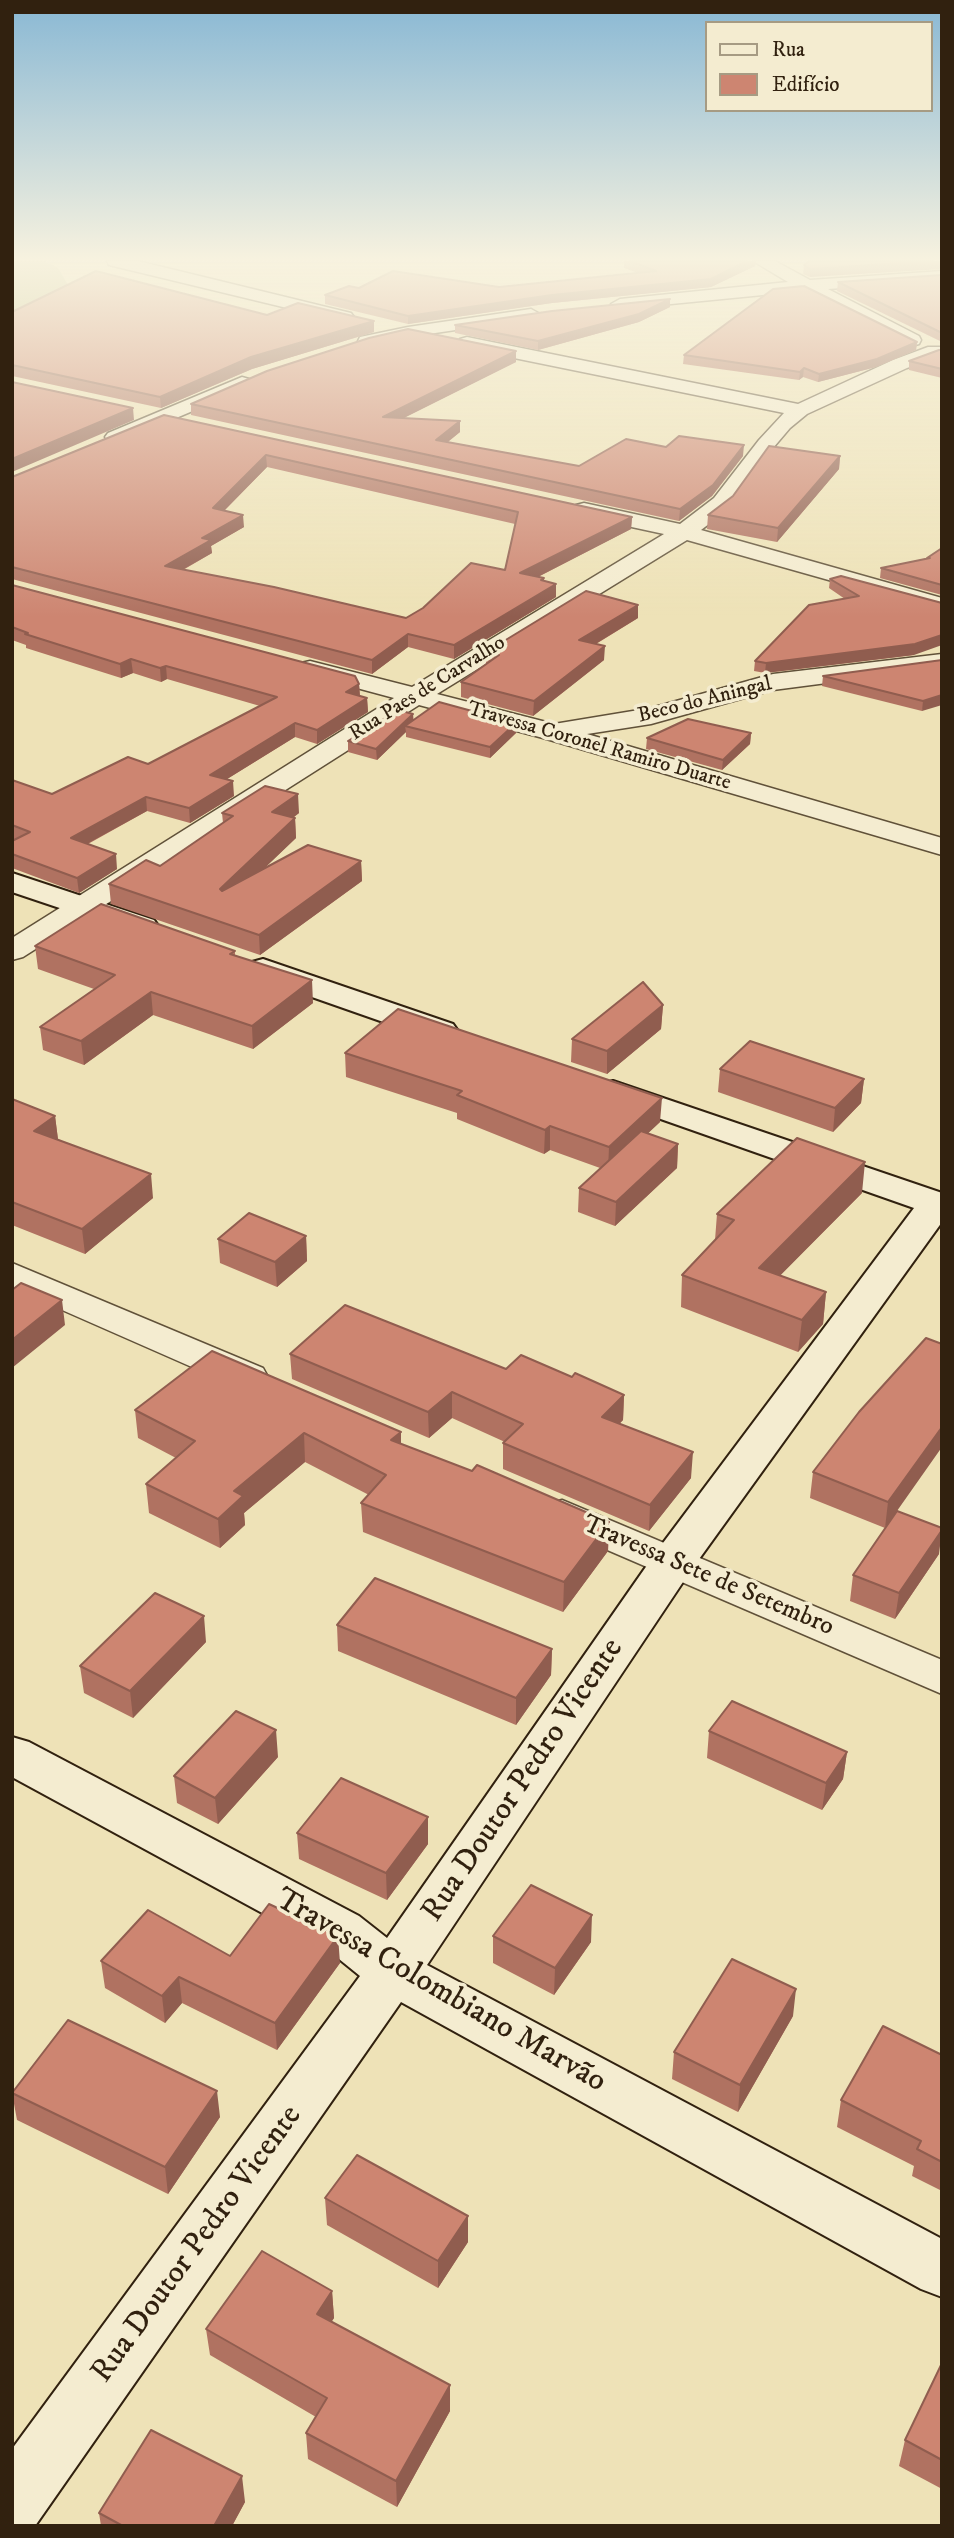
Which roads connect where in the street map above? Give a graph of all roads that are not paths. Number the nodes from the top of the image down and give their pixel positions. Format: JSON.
{"nodes":[{"id":1,"x":250,"y":379,"type":"edge"},
{"id":2,"x":643,"y":379,"type":"edge"},
{"id":3,"x":867,"y":379,"type":"edge"},
{"id":4,"x":132,"y":411,"type":"edge"},
{"id":5,"x":800,"y":411,"type":"junction"},
{"id":6,"x":159,"y":418,"type":"junction"},
{"id":7,"x":199,"y":426,"type":"edge"},
{"id":8,"x":98,"y":445,"type":"edge"},
{"id":9,"x":562,"y":506,"type":"edge"},
{"id":10,"x":684,"y":532,"type":"junction"},
{"id":11,"x":941,"y":603,"type":"edge"},
{"id":12,"x":281,"y":660,"type":"edge"},
{"id":13,"x":942,"y":662,"type":"edge"},
{"id":14,"x":415,"y":696,"type":"junction"},
{"id":15,"x":552,"y":732,"type":"junction"},
{"id":16,"x":942,"y":847,"type":"edge"},
{"id":17,"x":12,"y":882,"type":"edge"},
{"id":18,"x":81,"y":906,"type":"junction"},
{"id":19,"x":173,"y":938,"type":"edge"},
{"id":20,"x":12,"y":951,"type":"edge"},
{"id":21,"x":239,"y":961,"type":"edge"},
{"id":22,"x":476,"y":1043,"type":"edge"},
{"id":23,"x":582,"y":1080,"type":"edge"},
{"id":24,"x":940,"y":1202,"type":"edge"},
{"id":25,"x":12,"y":1274,"type":"edge"},
{"id":26,"x":279,"y":1391,"type":"edge"},
{"id":27,"x":533,"y":1501,"type":"edge"},
{"id":28,"x":673,"y":1562,"type":"junction"},
{"id":29,"x":942,"y":1678,"type":"edge"},
{"id":30,"x":12,"y":1755,"type":"edge"},
{"id":31,"x":393,"y":1972,"type":"junction"},
{"id":32,"x":942,"y":2270,"type":"edge"},
{"id":33,"x":12,"y":2503,"type":"edge"}],
"edges":[{"from":1,"to":6,"type":"street"},
{"from":2,"to":5,"type":"street"},
{"from":3,"to":5,"type":"street","name":"Rua Paes de Carvalho"},
{"from":4,"to":6,"type":"street"},
{"from":5,"to":10,"type":"street","name":"Rua Paes de Carvalho"},
{"from":6,"to":7,"type":"street"},
{"from":6,"to":8,"type":"street"},
{"from":9,"to":10,"type":"street"},
{"from":10,"to":11,"type":"street"},
{"from":10,"to":14,"type":"street","name":"Rua Paes de Carvalho"},
{"from":12,"to":14,"type":"street","name":"Travessa Coronel Ramiro Duarte"},
{"from":13,"to":15,"type":"street","name":"Beco do Aningal"},
{"from":14,"to":15,"type":"street","name":"Travessa Coronel Ramiro Duarte"},
{"from":14,"to":18,"type":"street","name":"Rua Paes de Carvalho"},
{"from":15,"to":16,"type":"street","name":"Travessa Coronel Ramiro Duarte"},
{"from":17,"to":18,"type":"street"},
{"from":18,"to":19,"type":"street"},
{"from":18,"to":20,"type":"street","name":"Rua Paes de Carvalho"},
{"from":21,"to":22,"type":"street"},
{"from":23,"to":24,"type":"street"},
{"from":24,"to":28,"type":"street","name":"Rua Doutor Pedro Vicente"},
{"from":25,"to":26,"type":"street"},
{"from":27,"to":28,"type":"street","name":"Travessa Sete de Setembro"},
{"from":28,"to":29,"type":"street","name":"Travessa Sete de Setembro"},
{"from":28,"to":31,"type":"street","name":"Rua Doutor Pedro Vicente"},
{"from":30,"to":31,"type":"street","name":"Travessa Colombiano Marvão"},
{"from":31,"to":32,"type":"street","name":"Travessa Colombiano Marvão"},
{"from":31,"to":33,"type":"street","name":"Rua Doutor Pedro Vicente"}]}
